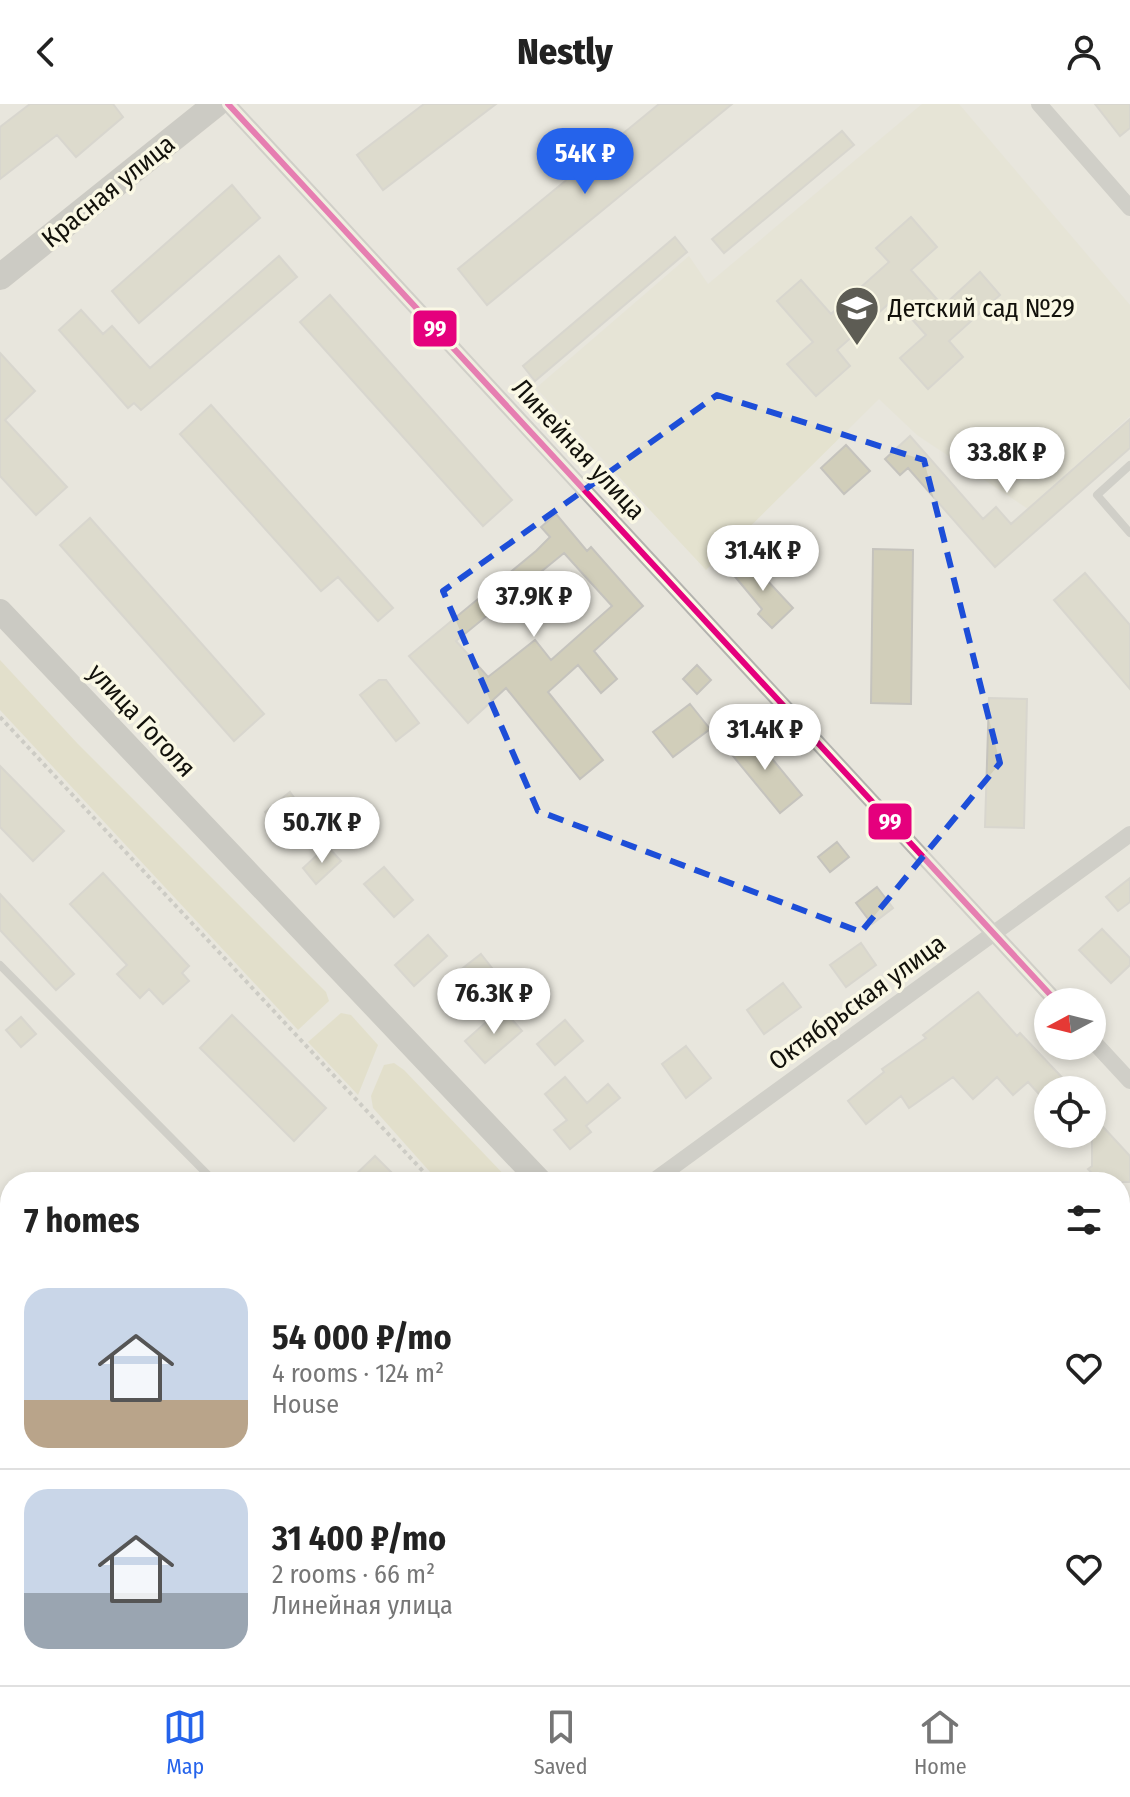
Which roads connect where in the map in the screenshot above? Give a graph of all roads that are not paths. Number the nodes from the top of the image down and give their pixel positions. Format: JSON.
{"nodes":[{"id":1,"x":216,"y":104,"type":"edge"},
{"id":2,"x":228,"y":104,"type":"edge"},
{"id":3,"x":1039,"y":104,"type":"edge"},
{"id":4,"x":1130,"y":208,"type":"edge"},
{"id":5,"x":0,"y":277,"type":"edge"},
{"id":6,"x":1130,"y":465,"type":"edge"},
{"id":7,"x":1130,"y":533,"type":"edge"},
{"id":8,"x":0,"y":611,"type":"edge"},
{"id":9,"x":1130,"y":834,"type":"edge"},
{"id":10,"x":992,"y":932,"type":"junction"},
{"id":11,"x":0,"y":965,"type":"edge"},
{"id":12,"x":1044,"y":988,"type":"edge"},
{"id":13,"x":1106,"y":1055,"type":"edge"},
{"id":14,"x":1130,"y":1081,"type":"edge"},
{"id":15,"x":205,"y":1172,"type":"edge"},
{"id":16,"x":532,"y":1172,"type":"edge"},
{"id":17,"x":666,"y":1172,"type":"edge"}],
"edges":[{"from":1,"to":5,"type":"main road","name":"Красная улица"},
{"from":2,"to":10,"type":"street","name":"Линейная улица"},
{"from":3,"to":4,"type":"street"},
{"from":6,"to":7,"type":"lane"},
{"from":8,"to":16,"type":"street","name":"улица Гоголя"},
{"from":9,"to":10,"type":"street","name":"Октябрьская улица"},
{"from":10,"to":12,"type":"street","name":"Линейная улица"},
{"from":10,"to":17,"type":"street","name":"Октябрьская улица"},
{"from":11,"to":15,"type":"lane"},
{"from":13,"to":14,"type":"street"}]}
